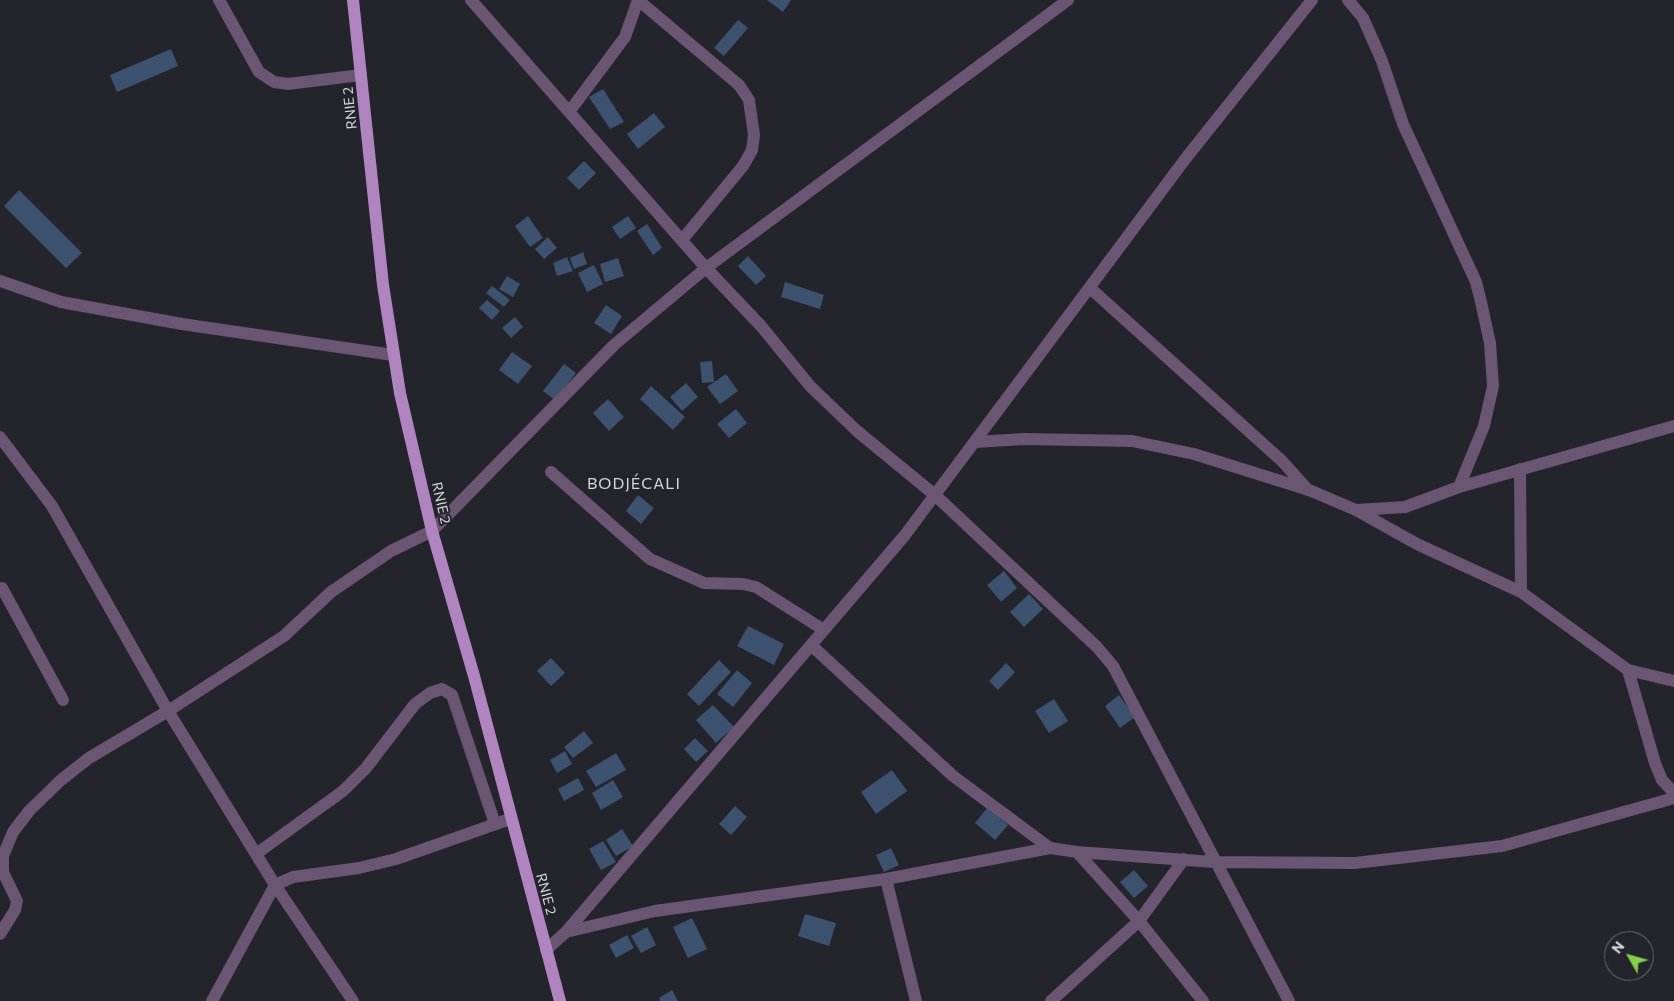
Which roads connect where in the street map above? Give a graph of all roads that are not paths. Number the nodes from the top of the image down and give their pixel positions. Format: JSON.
{"nodes":[{"id":1,"x":219,"y":0,"type":"edge"},
{"id":2,"x":353,"y":0,"type":"edge"},
{"id":3,"x":471,"y":0,"type":"edge"},
{"id":4,"x":638,"y":0,"type":"edge"},
{"id":5,"x":1068,"y":0,"type":"edge"},
{"id":6,"x":1312,"y":0,"type":"edge"},
{"id":7,"x":1348,"y":0,"type":"edge"},
{"id":8,"x":361,"y":75,"type":"junction"},
{"id":9,"x":568,"y":112,"type":"junction"},
{"id":10,"x":682,"y":240,"type":"junction"},
{"id":11,"x":706,"y":268,"type":"junction"},
{"id":12,"x":0,"y":281,"type":"edge"},
{"id":13,"x":1090,"y":288,"type":"junction"},
{"id":14,"x":393,"y":355,"type":"junction"},
{"id":15,"x":1674,"y":426,"type":"edge"},
{"id":16,"x":0,"y":437,"type":"edge"},
{"id":17,"x":975,"y":442,"type":"junction"},
{"id":18,"x":1520,"y":469,"type":"junction"},
{"id":19,"x":551,"y":472,"type":"dead end"},
{"id":20,"x":1459,"y":487,"type":"junction"},
{"id":21,"x":1309,"y":490,"type":"junction"},
{"id":22,"x":936,"y":496,"type":"junction"},
{"id":23,"x":1356,"y":510,"type":"junction"},
{"id":24,"x":432,"y":531,"type":"junction"},
{"id":25,"x":1,"y":585,"type":"edge"},
{"id":26,"x":1521,"y":592,"type":"junction"},
{"id":27,"x":824,"y":630,"type":"junction"},
{"id":28,"x":811,"y":645,"type":"junction"},
{"id":29,"x":1628,"y":670,"type":"junction"},
{"id":30,"x":1674,"y":682,"type":"edge"},
{"id":31,"x":63,"y":700,"type":"dead end"},
{"id":32,"x":168,"y":711,"type":"junction"},
{"id":33,"x":1674,"y":793,"type":"edge"},
{"id":34,"x":1674,"y":798,"type":"edge"},
{"id":35,"x":510,"y":819,"type":"junction"},
{"id":36,"x":495,"y":824,"type":"junction"},
{"id":37,"x":13,"y":832,"type":"junction"},
{"id":38,"x":0,"y":835,"type":"edge"},
{"id":39,"x":1050,"y":848,"type":"junction"},
{"id":40,"x":1077,"y":852,"type":"junction"},
{"id":41,"x":256,"y":854,"type":"junction"},
{"id":42,"x":1184,"y":859,"type":"junction"},
{"id":43,"x":1214,"y":862,"type":"junction"},
{"id":44,"x":886,"y":879,"type":"junction"},
{"id":45,"x":275,"y":885,"type":"junction"},
{"id":46,"x":1138,"y":921,"type":"junction"},
{"id":47,"x":566,"y":932,"type":"junction"},
{"id":48,"x":0,"y":934,"type":"edge"},
{"id":49,"x":546,"y":950,"type":"junction"},
{"id":50,"x":212,"y":1001,"type":"edge"},
{"id":51,"x":352,"y":1001,"type":"edge"},
{"id":52,"x":560,"y":1001,"type":"edge"},
{"id":53,"x":916,"y":1001,"type":"edge"},
{"id":54,"x":1051,"y":1001,"type":"edge"},
{"id":55,"x":1203,"y":1001,"type":"edge"},
{"id":56,"x":1289,"y":1001,"type":"edge"}],
"edges":[{"from":1,"to":8,"type":"street"},
{"from":2,"to":8,"type":"main road","name":"RNIE 2","number":"RNIE 2"},
{"from":3,"to":9,"type":"street"},
{"from":4,"to":9,"type":"street"},
{"from":4,"to":10,"type":"street"},
{"from":5,"to":11,"type":"street"},
{"from":6,"to":13,"type":"street"},
{"from":7,"to":20,"type":"street"},
{"from":8,"to":14,"type":"main road","name":"RNIE 2","number":"RNIE 2"},
{"from":9,"to":10,"type":"street"},
{"from":10,"to":11,"type":"street"},
{"from":11,"to":22,"type":"street"},
{"from":11,"to":24,"type":"street"},
{"from":12,"to":14,"type":"street"},
{"from":13,"to":17,"type":"street"},
{"from":13,"to":21,"type":"street"},
{"from":14,"to":24,"type":"main road","name":"RNIE 2","number":"RNIE 2"},
{"from":15,"to":18,"type":"street"},
{"from":16,"to":32,"type":"street"},
{"from":17,"to":21,"type":"street"},
{"from":17,"to":22,"type":"street"},
{"from":18,"to":20,"type":"street"},
{"from":18,"to":26,"type":"street"},
{"from":19,"to":27,"type":"street"},
{"from":20,"to":23,"type":"street"},
{"from":21,"to":23,"type":"street"},
{"from":22,"to":27,"type":"street"},
{"from":22,"to":43,"type":"street"},
{"from":23,"to":26,"type":"street"},
{"from":24,"to":32,"type":"street"},
{"from":24,"to":35,"type":"main road","name":"RNIE 2","number":"RNIE 2"},
{"from":25,"to":31,"type":"street"},
{"from":26,"to":29,"type":"street"},
{"from":27,"to":28,"type":"street"},
{"from":28,"to":39,"type":"street"},
{"from":28,"to":47,"type":"street"},
{"from":29,"to":30,"type":"street"},
{"from":29,"to":33,"type":"street"},
{"from":32,"to":37,"type":"street"},
{"from":32,"to":41,"type":"street"},
{"from":34,"to":43,"type":"street"},
{"from":35,"to":36,"type":"street"},
{"from":35,"to":49,"type":"main road","name":"RNIE 2","number":"RNIE 2"},
{"from":36,"to":41,"type":"street"},
{"from":36,"to":45,"type":"street"},
{"from":37,"to":38,"type":"street"},
{"from":37,"to":48,"type":"street"},
{"from":39,"to":40,"type":"street"},
{"from":39,"to":44,"type":"street"},
{"from":40,"to":42,"type":"street"},
{"from":40,"to":46,"type":"street"},
{"from":41,"to":45,"type":"street"},
{"from":42,"to":43,"type":"street"},
{"from":42,"to":46,"type":"street"},
{"from":43,"to":56,"type":"street"},
{"from":44,"to":47,"type":"street"},
{"from":44,"to":53,"type":"street"},
{"from":45,"to":50,"type":"street"},
{"from":45,"to":51,"type":"street"},
{"from":46,"to":54,"type":"street"},
{"from":46,"to":55,"type":"street"},
{"from":47,"to":49,"type":"street"},
{"from":49,"to":52,"type":"main road","name":"RNIE 2","number":"RNIE 2"}]}
